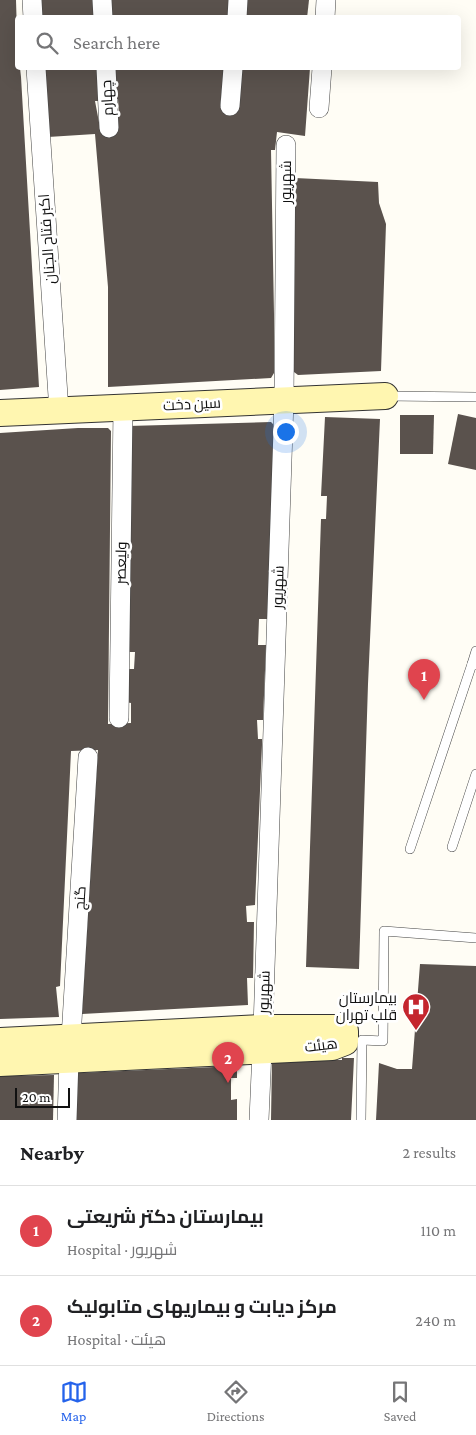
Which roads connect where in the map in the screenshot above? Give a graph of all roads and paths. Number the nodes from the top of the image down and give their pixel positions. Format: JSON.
{"nodes":[{"id":1,"x":32,"y":0,"type":"edge"},
{"id":2,"x":102,"y":0,"type":"edge"},
{"id":3,"x":238,"y":0,"type":"edge"},
{"id":4,"x":326,"y":0,"type":"edge"},
{"id":5,"x":33,"y":15,"type":"edge"},
{"id":6,"x":103,"y":15,"type":"edge"},
{"id":7,"x":237,"y":15,"type":"edge"},
{"id":8,"x":325,"y":15,"type":"edge"},
{"id":9,"x":36,"y":70,"type":"edge"},
{"id":10,"x":106,"y":70,"type":"edge"},
{"id":11,"x":233,"y":70,"type":"edge"},
{"id":12,"x":322,"y":70,"type":"edge"},
{"id":13,"x":230,"y":106,"type":"dead end"},
{"id":14,"x":319,"y":108,"type":"dead end"},
{"id":15,"x":109,"y":128,"type":"dead end"},
{"id":16,"x":286,"y":145,"type":"dead end"},
{"id":17,"x":385,"y":396,"type":"joint"},
{"id":18,"x":476,"y":397,"type":"edge"},
{"id":19,"x":284,"y":400,"type":"junction"},
{"id":20,"x":123,"y":408,"type":"junction"},
{"id":21,"x":59,"y":411,"type":"junction"},
{"id":22,"x":0,"y":413,"type":"edge"},
{"id":23,"x":476,"y":652,"type":"edge"},
{"id":24,"x":474,"y":664,"type":"edge"},
{"id":25,"x":119,"y":718,"type":"dead end"},
{"id":26,"x":88,"y":758,"type":"dead end"},
{"id":27,"x":476,"y":774,"type":"edge"},
{"id":28,"x":452,"y":847,"type":"dead end"},
{"id":29,"x":410,"y":848,"type":"dead end"},
{"id":30,"x":476,"y":938,"type":"edge"},
{"id":31,"x":262,"y":1039,"type":"junction"},
{"id":32,"x":0,"y":1041,"type":"edge"},
{"id":33,"x":70,"y":1049,"type":"junction"},
{"id":34,"x":0,"y":1063,"type":"edge"},
{"id":35,"x":66,"y":1120,"type":"edge"},
{"id":36,"x":259,"y":1120,"type":"edge"},
{"id":37,"x":361,"y":1120,"type":"edge"}],
"edges":[{"from":1,"to":5,"type":"street"},
{"from":2,"to":6,"type":"street"},
{"from":3,"to":7,"type":"street"},
{"from":4,"to":8,"type":"street"},
{"from":9,"to":21,"type":"street","name":"اکبر فتاح الجنان"},
{"from":10,"to":15,"type":"street","name":"چهارم"},
{"from":11,"to":13,"type":"street"},
{"from":12,"to":14,"type":"street"},
{"from":16,"to":19,"type":"street","name":"شهریور"},
{"from":17,"to":18,"type":"lane"},
{"from":17,"to":19,"type":"street","name":"سین دخت"},
{"from":19,"to":20,"type":"street","name":"سین دخت"},
{"from":19,"to":31,"type":"street","name":"شهریور"},
{"from":20,"to":21,"type":"street","name":"سین دخت"},
{"from":20,"to":25,"type":"street","name":"ولیعصر"},
{"from":21,"to":22,"type":"street","name":"سین دخت"},
{"from":23,"to":24,"type":"lane"},
{"from":24,"to":29,"type":"lane"},
{"from":26,"to":33,"type":"street","name":"گنج"},
{"from":27,"to":28,"type":"lane"},
{"from":30,"to":37,"type":"lane"},
{"from":31,"to":33,"type":"street"},
{"from":31,"to":36,"type":"street","name":"شهریور"},
{"from":32,"to":33,"type":"street"},
{"from":33,"to":34,"type":"street"},
{"from":33,"to":35,"type":"street","name":"گنج"}]}
